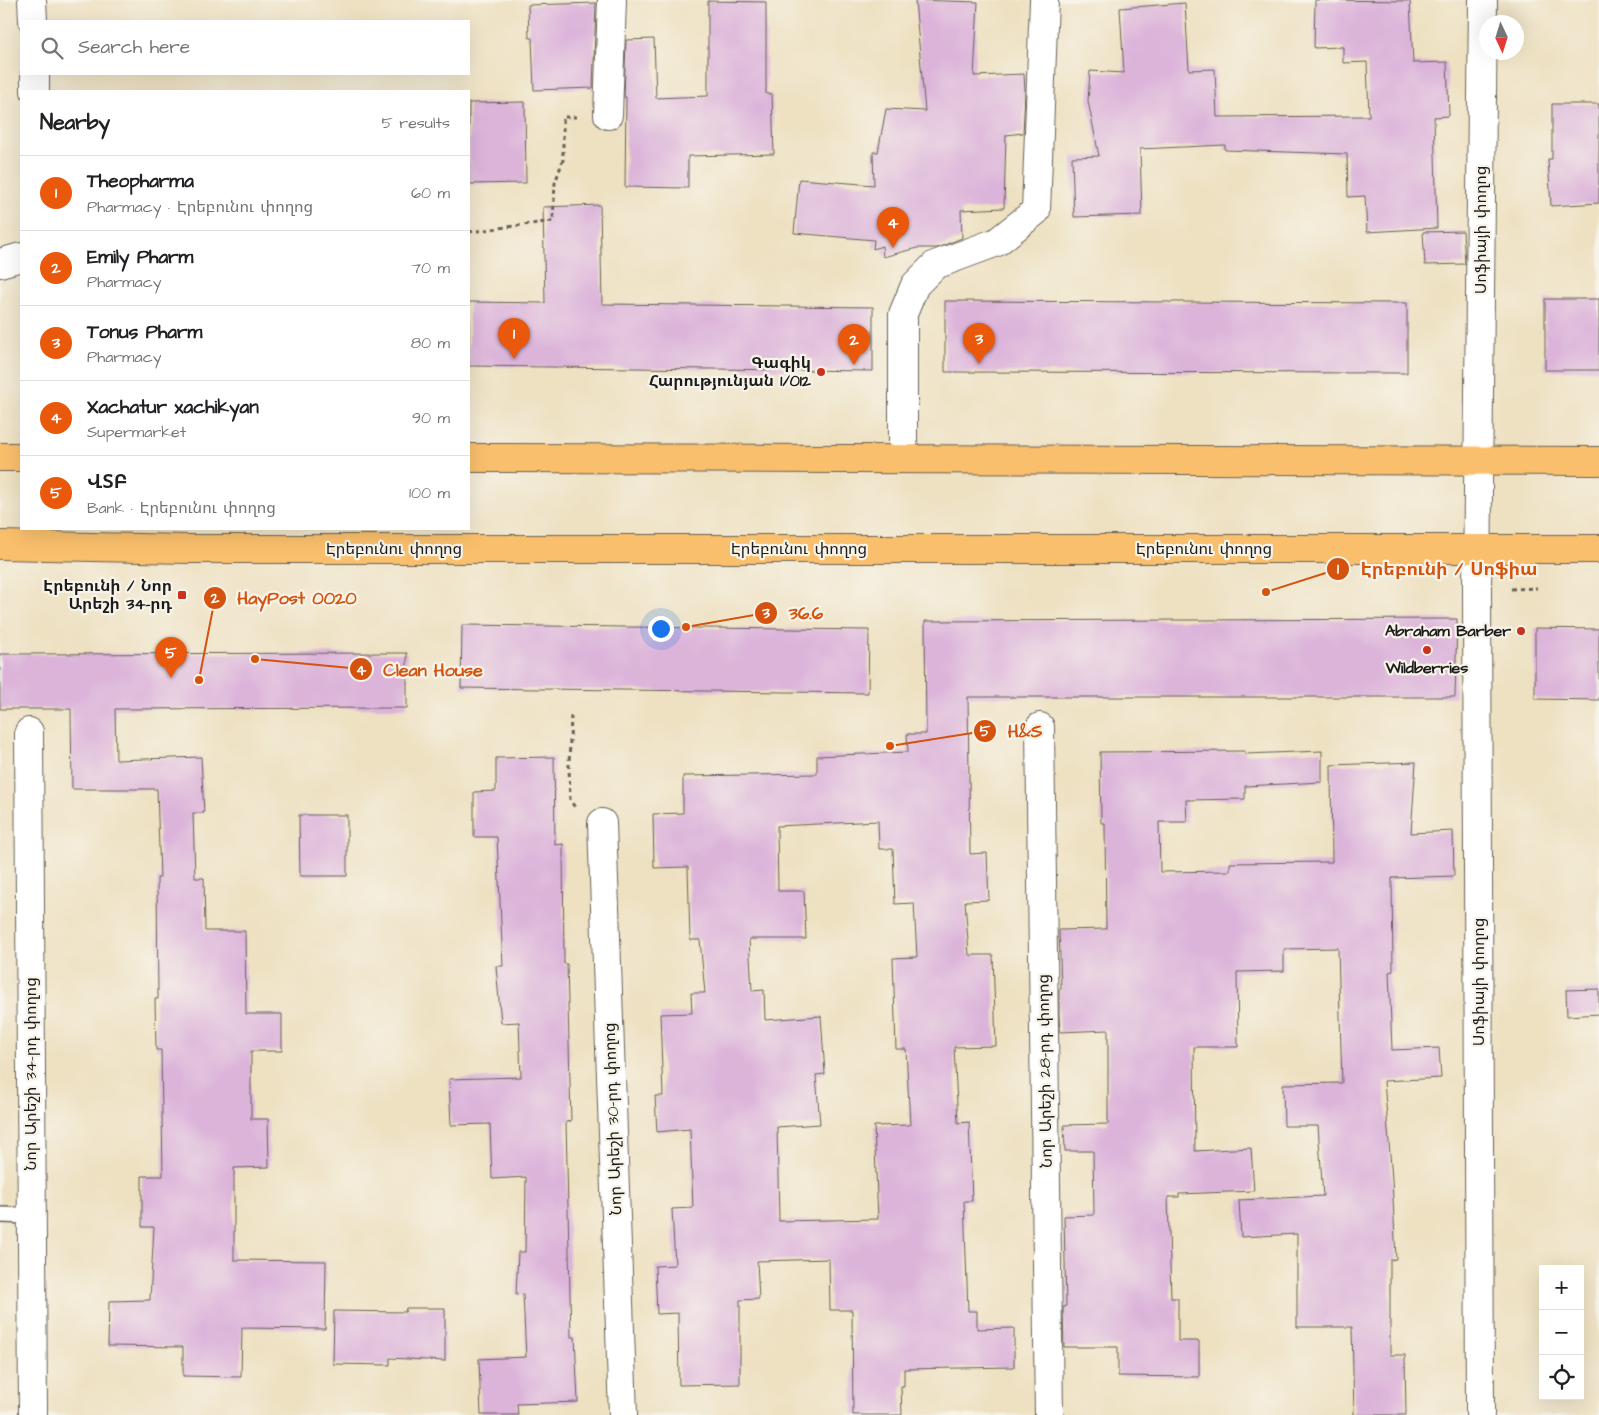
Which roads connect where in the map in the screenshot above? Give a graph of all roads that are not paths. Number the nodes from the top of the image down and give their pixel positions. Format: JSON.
{"nodes":[{"id":1,"x":32,"y":0,"type":"edge"},
{"id":2,"x":612,"y":0,"type":"edge"},
{"id":3,"x":1044,"y":0,"type":"edge"},
{"id":4,"x":1483,"y":0,"type":"edge"},
{"id":5,"x":33,"y":20,"type":"edge"},
{"id":6,"x":35,"y":75,"type":"edge"},
{"id":7,"x":35,"y":90,"type":"edge"},
{"id":8,"x":608,"y":115,"type":"road end"},
{"id":9,"x":20,"y":257,"type":"edge"},
{"id":10,"x":0,"y":263,"type":"edge"},
{"id":11,"x":0,"y":457,"type":"edge"},
{"id":12,"x":20,"y":457,"type":"edge"},
{"id":13,"x":470,"y":458,"type":"edge"},
{"id":14,"x":904,"y":459,"type":"junction"},
{"id":15,"x":1479,"y":461,"type":"junction"},
{"id":16,"x":1599,"y":461,"type":"edge"},
{"id":17,"x":0,"y":545,"type":"edge"},
{"id":18,"x":1478,"y":549,"type":"junction"},
{"id":19,"x":1599,"y":549,"type":"edge"},
{"id":20,"x":1040,"y":727,"type":"dead end"},
{"id":21,"x":29,"y":732,"type":"dead end"},
{"id":22,"x":602,"y":823,"type":"road end"},
{"id":23,"x":0,"y":1215,"type":"edge"},
{"id":24,"x":32,"y":1216,"type":"junction"},
{"id":25,"x":33,"y":1415,"type":"edge"},
{"id":26,"x":623,"y":1415,"type":"edge"},
{"id":27,"x":1049,"y":1415,"type":"edge"},
{"id":28,"x":1480,"y":1415,"type":"edge"}],
"edges":[{"from":1,"to":5,"type":"street"},
{"from":2,"to":8,"type":"street"},
{"from":3,"to":14,"type":"street"},
{"from":4,"to":15,"type":"street","name":"Սոֆիայի փողոց"},
{"from":6,"to":7,"type":"street"},
{"from":9,"to":10,"type":"street"},
{"from":11,"to":12,"type":"main road"},
{"from":13,"to":14,"type":"main road"},
{"from":14,"to":15,"type":"main road"},
{"from":15,"to":16,"type":"main road"},
{"from":15,"to":18,"type":"street","name":"Սոֆիայի փողոց"},
{"from":17,"to":18,"type":"main road","name":"Էրեբունու փողոց"},
{"from":18,"to":19,"type":"main road","name":"Էրեբունու փողոց"},
{"from":18,"to":28,"type":"street","name":"Սոֆիայի փողոց"},
{"from":20,"to":27,"type":"street","name":"Նոր Արեշի 28-րդ փողոց"},
{"from":21,"to":24,"type":"street","name":"Նոր Արեշի 34-րդ փողոց"},
{"from":22,"to":26,"type":"street","name":"Նոր Արեշի 30-րդ փողոց"},
{"from":23,"to":24,"type":"lane"},
{"from":24,"to":25,"type":"street","name":"Նոր Արեշի 34-րդ փողոց"}]}
